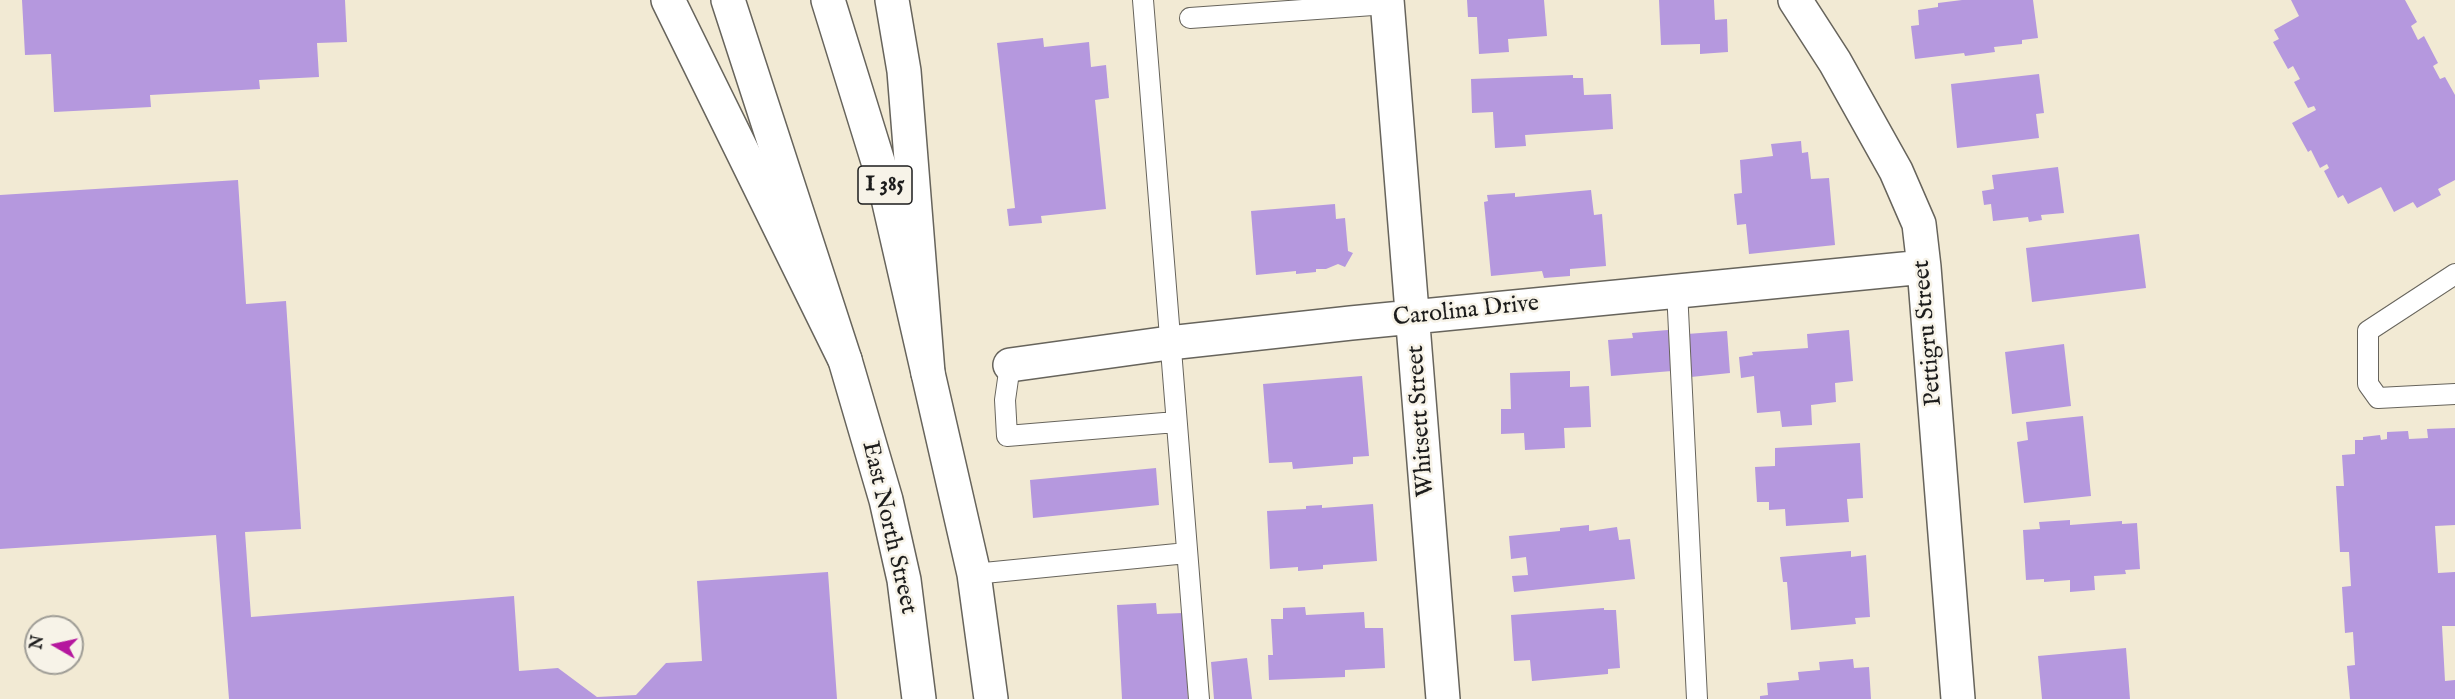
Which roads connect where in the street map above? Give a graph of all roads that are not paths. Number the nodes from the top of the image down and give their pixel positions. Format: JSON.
{"nodes":[{"id":1,"x":668,"y":0,"type":"edge"},
{"id":2,"x":728,"y":0,"type":"edge"},
{"id":3,"x":828,"y":0,"type":"edge"},
{"id":4,"x":892,"y":0,"type":"edge"},
{"id":5,"x":1143,"y":0,"type":"edge"},
{"id":6,"x":1795,"y":0,"type":"edge"},
{"id":7,"x":1387,"y":2,"type":"edge"},
{"id":8,"x":1190,"y":18,"type":"dead end"},
{"id":9,"x":1924,"y":267,"type":"junction"},
{"id":10,"x":2455,"y":274,"type":"edge"},
{"id":11,"x":1677,"y":290,"type":"junction"},
{"id":12,"x":1414,"y":317,"type":"junction"},
{"id":13,"x":1169,"y":343,"type":"junction"},
{"id":14,"x":845,"y":360,"type":"junction"},
{"id":15,"x":1010,"y":365,"type":"joint"},
{"id":16,"x":928,"y":373,"type":"junction"},
{"id":17,"x":2455,"y":394,"type":"edge"},
{"id":18,"x":1176,"y":422,"type":"junction"},
{"id":19,"x":1187,"y":553,"type":"junction"},
{"id":20,"x":974,"y":574,"type":"junction"},
{"id":21,"x":919,"y":699,"type":"edge"},
{"id":22,"x":991,"y":699,"type":"edge"},
{"id":23,"x":1199,"y":699,"type":"edge"},
{"id":24,"x":1443,"y":699,"type":"edge"},
{"id":25,"x":1697,"y":699,"type":"edge"},
{"id":26,"x":1958,"y":699,"type":"edge"}],
"edges":[{"from":1,"to":14,"type":"main road"},
{"from":2,"to":14,"type":"main road"},
{"from":3,"to":16,"type":"main road","number":"I 385"},
{"from":4,"to":16,"type":"main road"},
{"from":5,"to":13,"type":"lane"},
{"from":6,"to":9,"type":"main road","name":"Pettigru Street"},
{"from":7,"to":8,"type":"lane"},
{"from":7,"to":12,"type":"main road","name":"Whitsett Street"},
{"from":9,"to":11,"type":"main road","name":"Carolina Drive"},
{"from":9,"to":26,"type":"main road","name":"Pettigru Street"},
{"from":10,"to":17,"type":"lane"},
{"from":11,"to":12,"type":"main road","name":"Carolina Drive"},
{"from":11,"to":25,"type":"lane"},
{"from":12,"to":13,"type":"main road","name":"Carolina Drive"},
{"from":12,"to":24,"type":"main road","name":"Whitsett Street"},
{"from":13,"to":15,"type":"main road","name":"Carolina Drive"},
{"from":13,"to":18,"type":"lane"},
{"from":14,"to":21,"type":"main road","name":"East North Street"},
{"from":15,"to":18,"type":"lane"},
{"from":16,"to":20,"type":"main road"},
{"from":18,"to":19,"type":"lane"},
{"from":19,"to":20,"type":"lane"},
{"from":19,"to":23,"type":"lane"},
{"from":20,"to":22,"type":"main road"}]}
